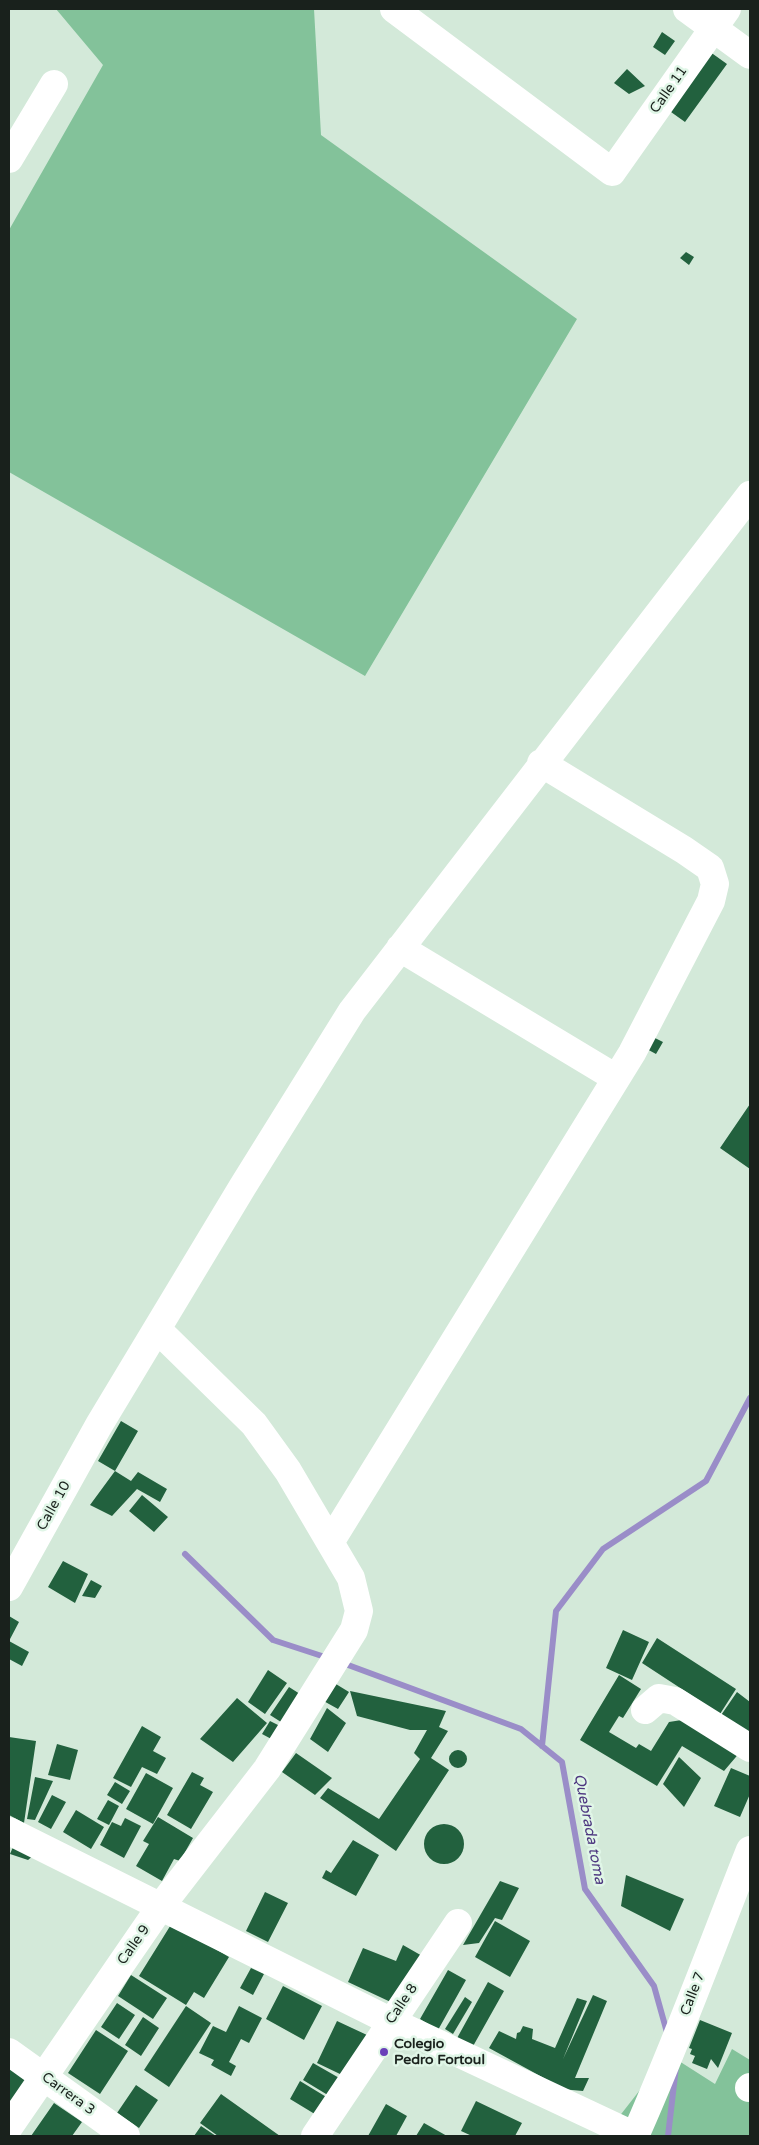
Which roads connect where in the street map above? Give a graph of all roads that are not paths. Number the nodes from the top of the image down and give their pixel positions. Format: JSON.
{"nodes":[{"id":1,"x":394,"y":9,"type":"edge"},
{"id":2,"x":686,"y":9,"type":"edge"},
{"id":3,"x":720,"y":18,"type":"edge"},
{"id":4,"x":750,"y":55,"type":"edge"},
{"id":5,"x":54,"y":84,"type":"dead end"},
{"id":6,"x":9,"y":159,"type":"edge"},
{"id":7,"x":750,"y":495,"type":"edge"},
{"id":8,"x":542,"y":762,"type":"junction"},
{"id":9,"x":400,"y":948,"type":"junction"},
{"id":10,"x":616,"y":1078,"type":"junction"},
{"id":11,"x":158,"y":1330,"type":"junction"},
{"id":12,"x":331,"y":1541,"type":"junction"},
{"id":13,"x":9,"y":1587,"type":"edge"},
{"id":14,"x":645,"y":1710,"type":"dead end"},
{"id":15,"x":750,"y":1748,"type":"edge"},
{"id":16,"x":9,"y":1830,"type":"edge"},
{"id":17,"x":750,"y":1850,"type":"edge"},
{"id":18,"x":161,"y":1906,"type":"junction"},
{"id":19,"x":458,"y":1923,"type":"dead end"},
{"id":20,"x":390,"y":2021,"type":"junction"},
{"id":21,"x":9,"y":2052,"type":"edge"},
{"id":22,"x":43,"y":2076,"type":"junction"},
{"id":23,"x":9,"y":2127,"type":"edge"},
{"id":24,"x":126,"y":2136,"type":"edge"},
{"id":25,"x":315,"y":2136,"type":"edge"},
{"id":26,"x":635,"y":2136,"type":"edge"}],
"edges":[{"from":1,"to":3,"type":"street","name":"Calle 11"},
{"from":2,"to":3,"type":"street"},
{"from":3,"to":4,"type":"street"},
{"from":5,"to":6,"type":"street"},
{"from":7,"to":8,"type":"street","name":"Calle 10"},
{"from":8,"to":9,"type":"street","name":"Calle 10"},
{"from":8,"to":10,"type":"street"},
{"from":9,"to":10,"type":"street"},
{"from":9,"to":11,"type":"street","name":"Calle 10"},
{"from":10,"to":12,"type":"street"},
{"from":11,"to":12,"type":"street","name":"Calle 9"},
{"from":11,"to":13,"type":"street","name":"Calle 10"},
{"from":12,"to":18,"type":"street","name":"Calle 9"},
{"from":14,"to":15,"type":"street"},
{"from":16,"to":18,"type":"street"},
{"from":17,"to":26,"type":"street","name":"Calle 7"},
{"from":18,"to":20,"type":"street"},
{"from":18,"to":22,"type":"street","name":"Calle 9"},
{"from":19,"to":20,"type":"street","name":"Calle 8"},
{"from":20,"to":25,"type":"street","name":"Calle 8"},
{"from":20,"to":26,"type":"street"},
{"from":21,"to":22,"type":"street","name":"Carrera 3"},
{"from":22,"to":23,"type":"street","name":"Calle 9"},
{"from":22,"to":24,"type":"street","name":"Carrera 3"}]}
